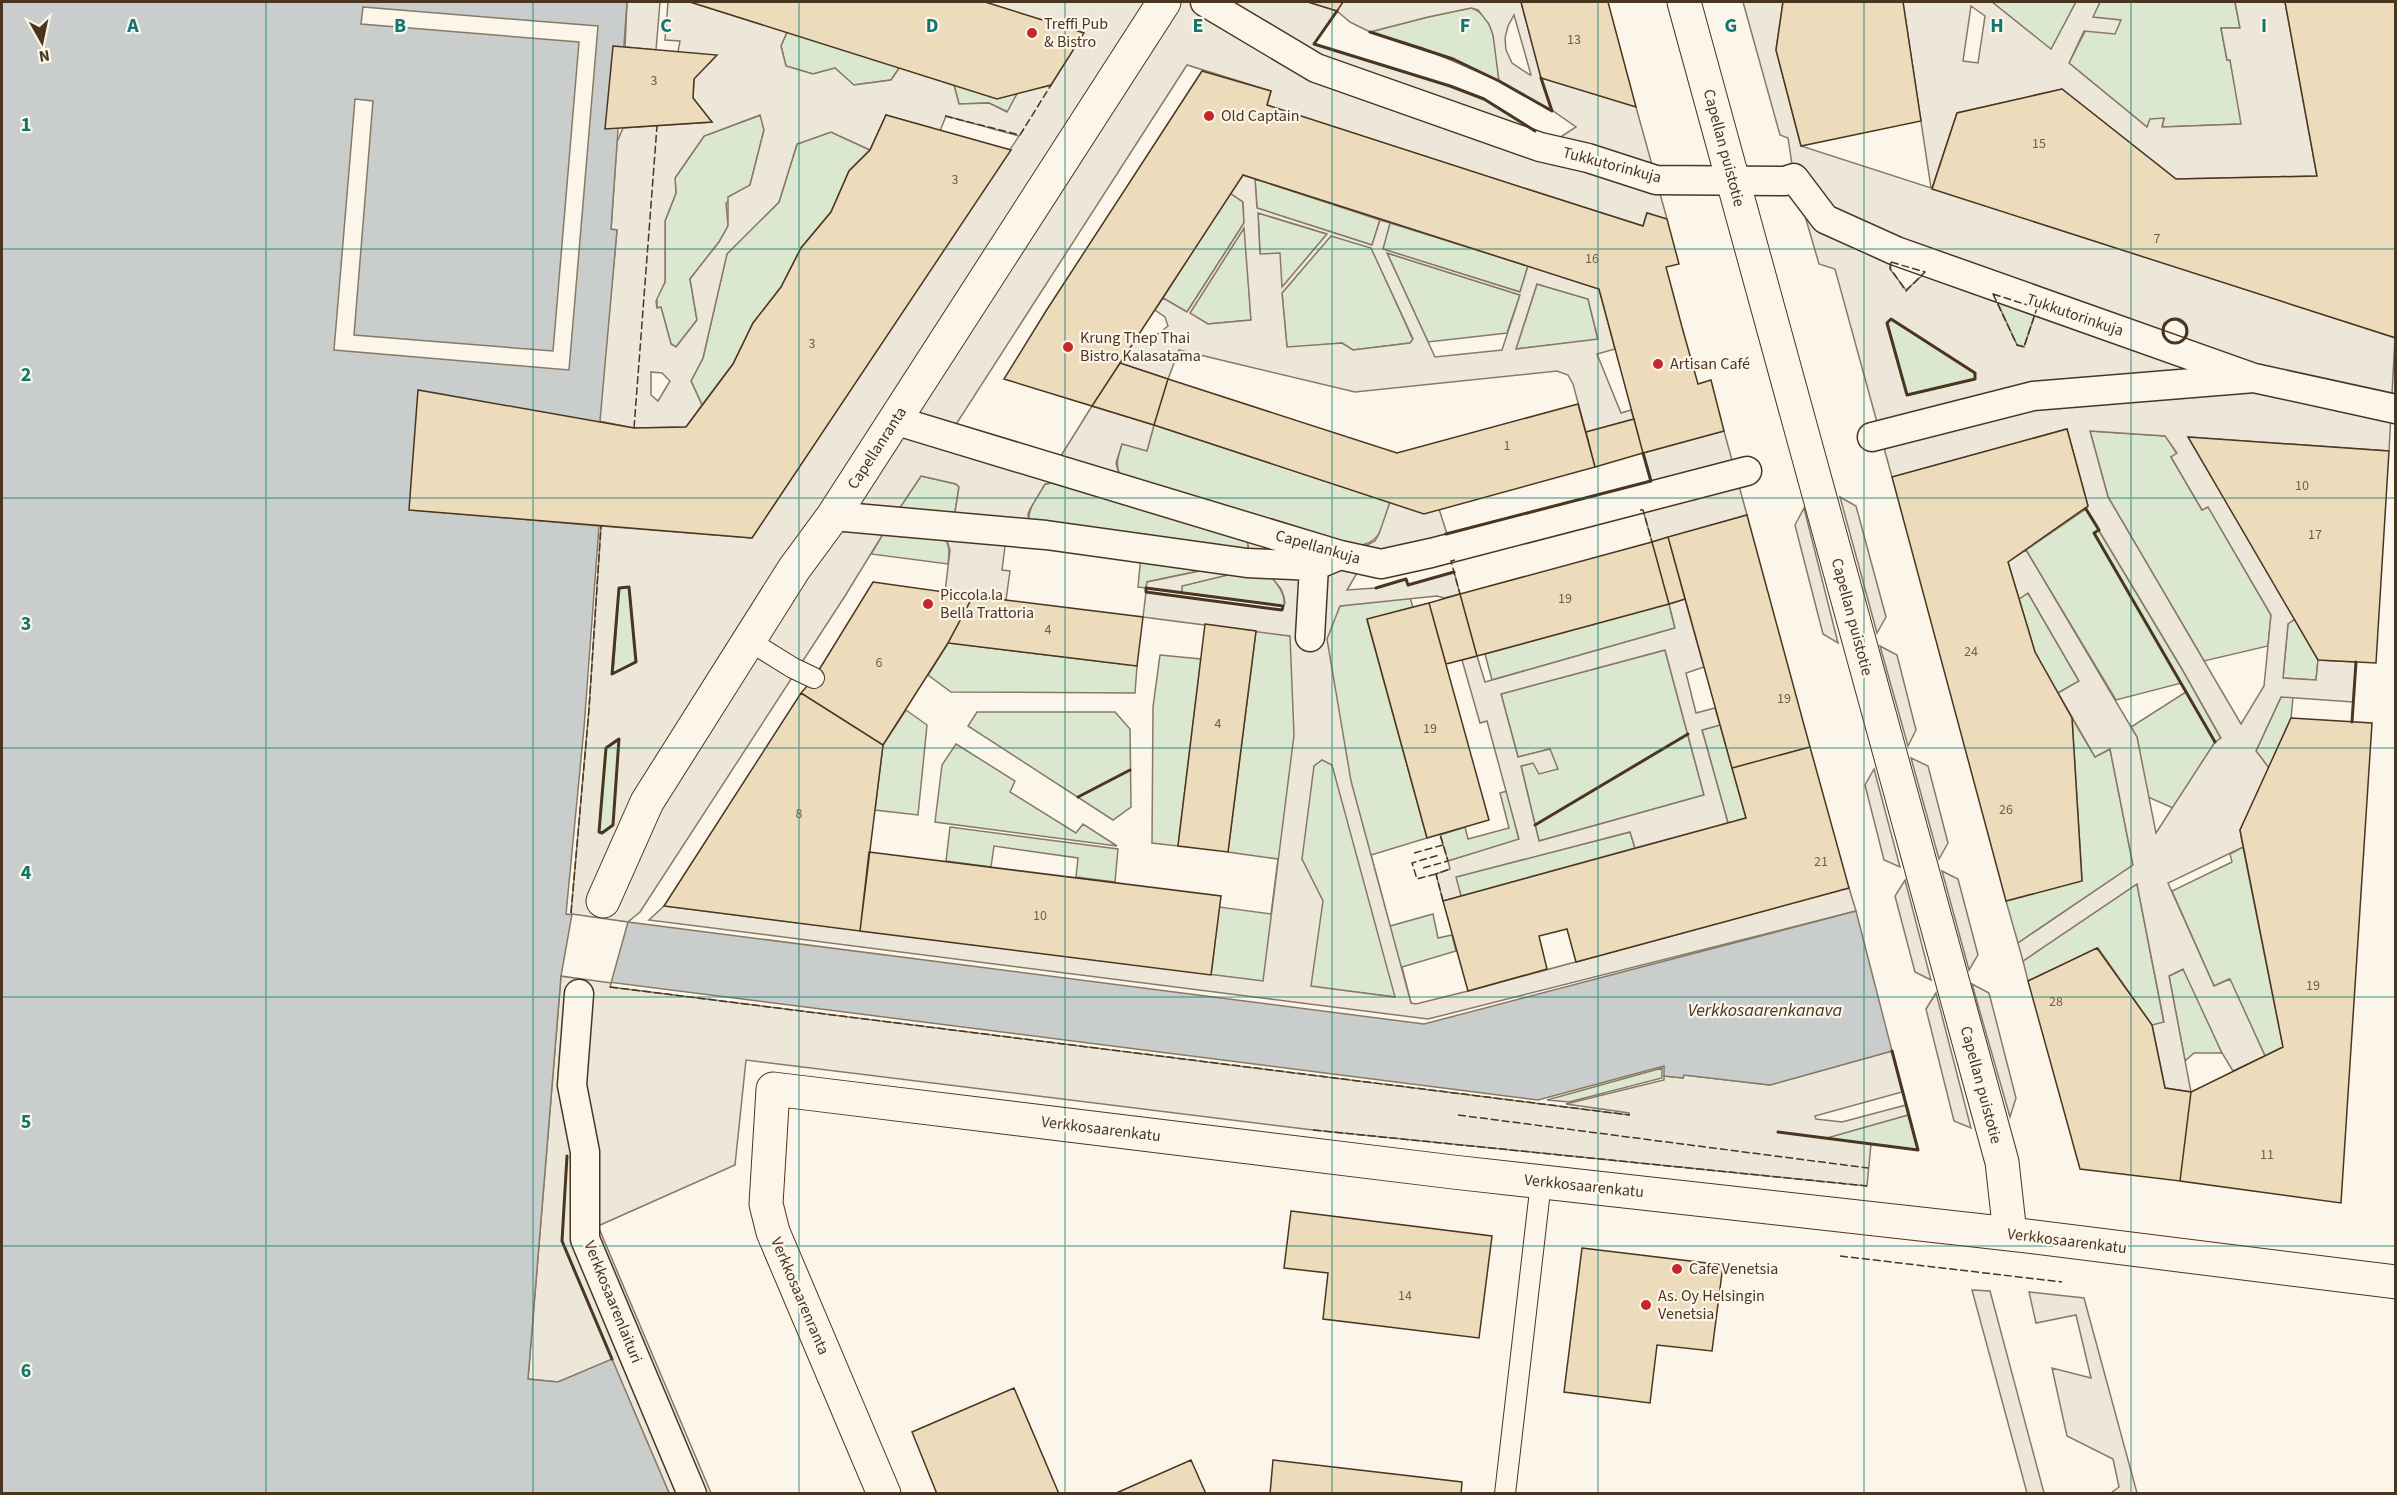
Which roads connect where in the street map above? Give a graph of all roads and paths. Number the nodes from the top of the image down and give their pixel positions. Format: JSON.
{"nodes":[{"id":1,"x":1164,"y":2,"type":"edge"},
{"id":2,"x":1205,"y":2,"type":"edge"},
{"id":3,"x":1684,"y":2,"type":"edge"},
{"id":4,"x":1733,"y":181,"type":"junction"},
{"id":5,"x":2254,"y":378,"type":"junction"},
{"id":6,"x":2396,"y":409,"type":"edge"},
{"id":7,"x":894,"y":420,"type":"junction"},
{"id":8,"x":1872,"y":437,"type":"dead end"},
{"id":9,"x":1747,"y":471,"type":"dead end"},
{"id":10,"x":833,"y":516,"type":"junction"},
{"id":11,"x":1340,"y":555,"type":"junction"},
{"id":12,"x":1314,"y":566,"type":"junction"},
{"id":13,"x":1311,"y":637,"type":"dead end"},
{"id":14,"x":748,"y":640,"type":"junction"},
{"id":15,"x":814,"y":678,"type":"dead end"},
{"id":16,"x":603,"y":901,"type":"dead end"},
{"id":17,"x":579,"y":994,"type":"dead end"},
{"id":18,"x":773,"y":1089,"type":"joint"},
{"id":19,"x":1541,"y":1182,"type":"junction"},
{"id":20,"x":2010,"y":1234,"type":"junction"},
{"id":21,"x":2396,"y":1282,"type":"edge"},
{"id":22,"x":692,"y":1494,"type":"edge"},
{"id":23,"x":884,"y":1494,"type":"edge"},
{"id":24,"x":1505,"y":1494,"type":"edge"}],
"edges":[{"from":1,"to":7,"type":"street","name":"Capellanranta"},
{"from":2,"to":4,"type":"street","name":"Tukkutorinkuja"},
{"from":3,"to":4,"type":"street","name":"Capellan puistotie"},
{"from":4,"to":5,"type":"street","name":"Tukkutorinkuja"},
{"from":4,"to":20,"type":"street","name":"Capellan puistotie"},
{"from":5,"to":6,"type":"street","name":"Tukkutorinkuja"},
{"from":5,"to":8,"type":"street","name":"Tukkutorinkuja"},
{"from":7,"to":10,"type":"street","name":"Capellanranta"},
{"from":7,"to":11,"type":"street","name":"Capellankuja"},
{"from":9,"to":11,"type":"street","name":"Capellankuja"},
{"from":10,"to":12,"type":"street"},
{"from":10,"to":14,"type":"street","name":"Capellanranta"},
{"from":11,"to":12,"type":"street"},
{"from":12,"to":13,"type":"street"},
{"from":14,"to":15,"type":"lane"},
{"from":14,"to":16,"type":"street","name":"Capellanranta"},
{"from":17,"to":22,"type":"street","name":"Verkkosaarenlaituri"},
{"from":18,"to":19,"type":"street","name":"Verkkosaarenkatu"},
{"from":18,"to":23,"type":"street","name":"Verkkosaarenranta"},
{"from":19,"to":20,"type":"street","name":"Verkkosaarenkatu"},
{"from":19,"to":24,"type":"lane"},
{"from":20,"to":21,"type":"street","name":"Verkkosaarenkatu"}]}
